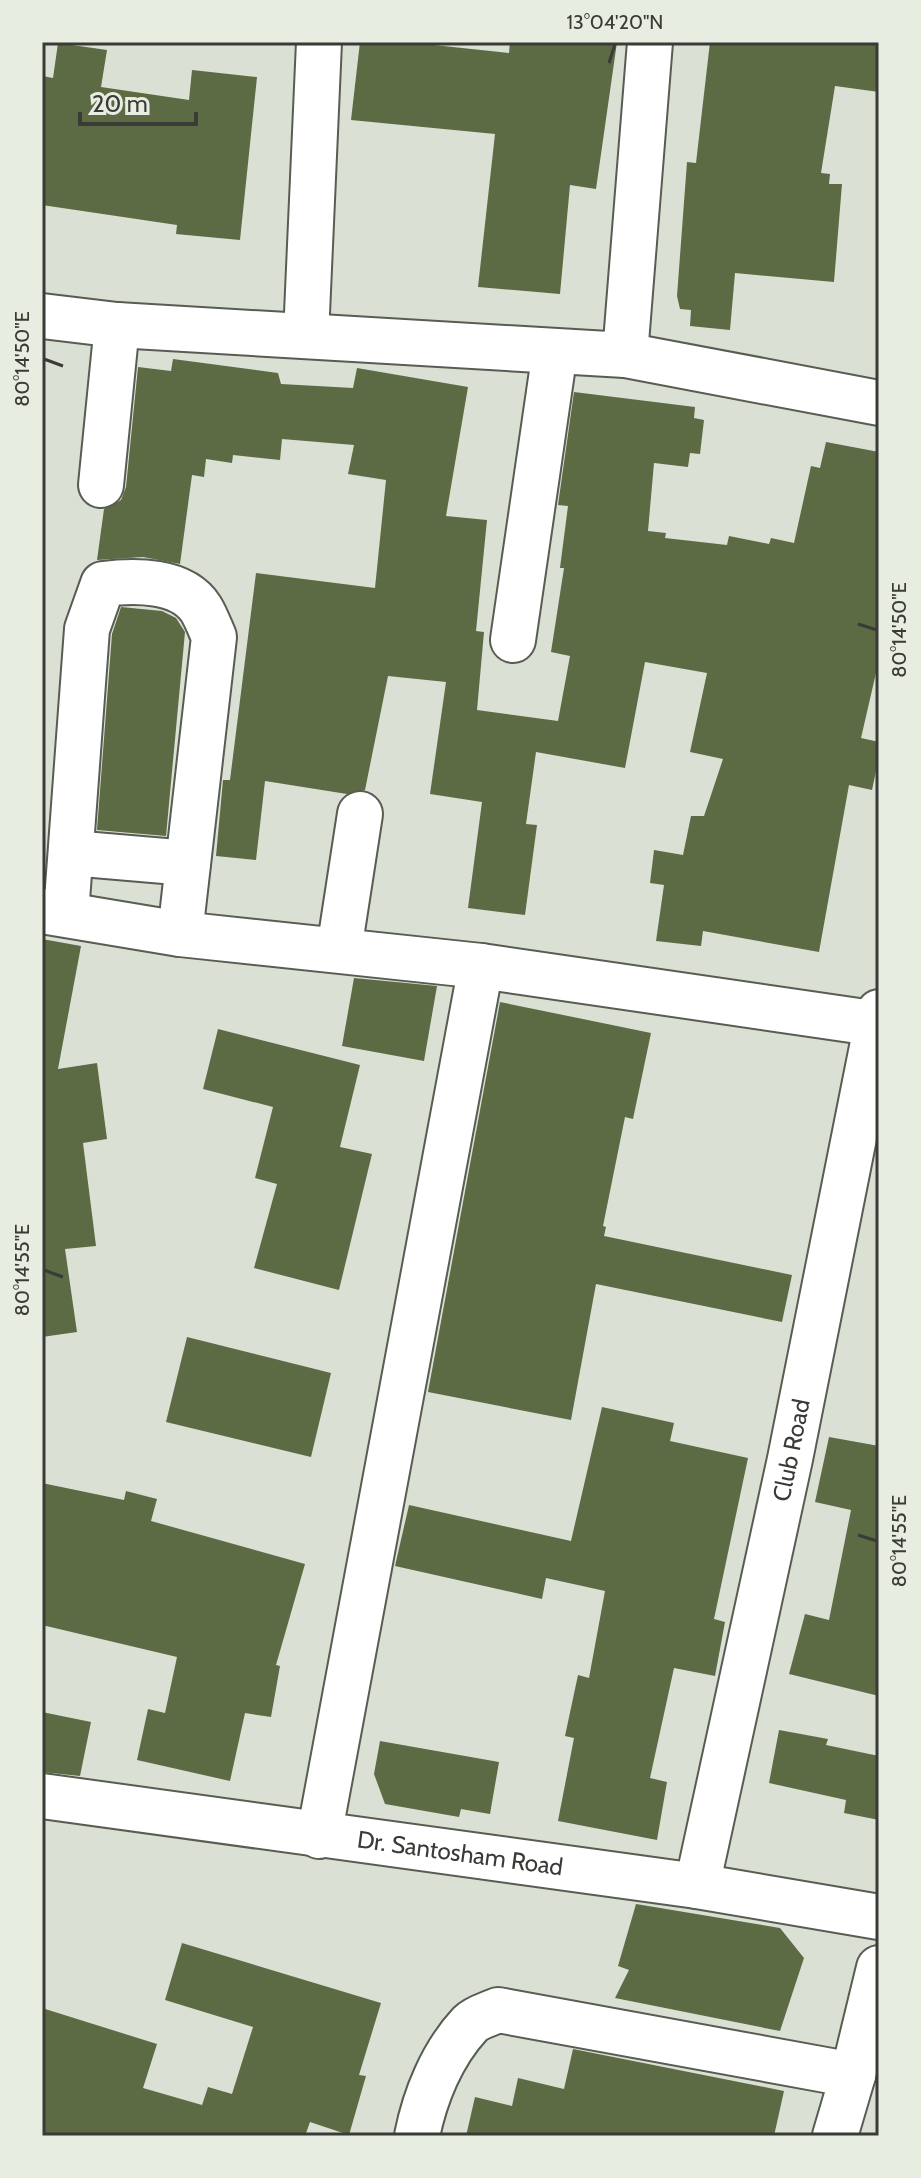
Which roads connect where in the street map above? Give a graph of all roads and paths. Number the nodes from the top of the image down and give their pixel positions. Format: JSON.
{"nodes":[{"id":1,"x":319,"y":42,"type":"edge"},
{"id":2,"x":650,"y":42,"type":"edge"},
{"id":3,"x":42,"y":316,"type":"edge"},
{"id":4,"x":117,"y":325,"type":"junction"},
{"id":5,"x":306,"y":336,"type":"junction"},
{"id":6,"x":555,"y":351,"type":"junction"},
{"id":7,"x":625,"y":355,"type":"junction"},
{"id":8,"x":879,"y":403,"type":"edge"},
{"id":9,"x":101,"y":485,"type":"dead end"},
{"id":10,"x":513,"y":640,"type":"dead end"},
{"id":11,"x":360,"y":814,"type":"dead end"},
{"id":12,"x":71,"y":853,"type":"junction"},
{"id":13,"x":188,"y":863,"type":"junction"},
{"id":14,"x":54,"y":912,"type":"edge"},
{"id":15,"x":180,"y":934,"type":"junction"},
{"id":16,"x":339,"y":950,"type":"junction"},
{"id":17,"x":481,"y":966,"type":"junction"},
{"id":18,"x":878,"y":1020,"type":"edge"},
{"id":19,"x":42,"y":1796,"type":"edge"},
{"id":20,"x":319,"y":1836,"type":"junction"},
{"id":21,"x":697,"y":1886,"type":"junction"},
{"id":22,"x":879,"y":1917,"type":"edge"},
{"id":23,"x":879,"y":1968,"type":"edge"},
{"id":24,"x":853,"y":2075,"type":"junction"},
{"id":25,"x":417,"y":2136,"type":"edge"},
{"id":26,"x":835,"y":2136,"type":"edge"}],
"edges":[{"from":1,"to":5,"type":"street"},
{"from":2,"to":7,"type":"street"},
{"from":3,"to":4,"type":"street"},
{"from":4,"to":5,"type":"street"},
{"from":4,"to":9,"type":"street"},
{"from":5,"to":6,"type":"street"},
{"from":6,"to":7,"type":"street"},
{"from":6,"to":10,"type":"street"},
{"from":7,"to":8,"type":"street"},
{"from":11,"to":16,"type":"street"},
{"from":12,"to":13,"type":"street"},
{"from":12,"to":13,"type":"street"},
{"from":12,"to":14,"type":"street"},
{"from":13,"to":15,"type":"street"},
{"from":14,"to":15,"type":"street"},
{"from":15,"to":16,"type":"street"},
{"from":16,"to":17,"type":"street"},
{"from":17,"to":18,"type":"street"},
{"from":17,"to":20,"type":"street"},
{"from":18,"to":21,"type":"street","name":"Club Road"},
{"from":19,"to":20,"type":"street","name":"Dr. Santosham Road"},
{"from":20,"to":21,"type":"street","name":"Dr. Santosham Road"},
{"from":21,"to":22,"type":"street","name":"Dr. Santosham Road"},
{"from":23,"to":24,"type":"street"},
{"from":24,"to":25,"type":"street"},
{"from":24,"to":26,"type":"street"}]}
